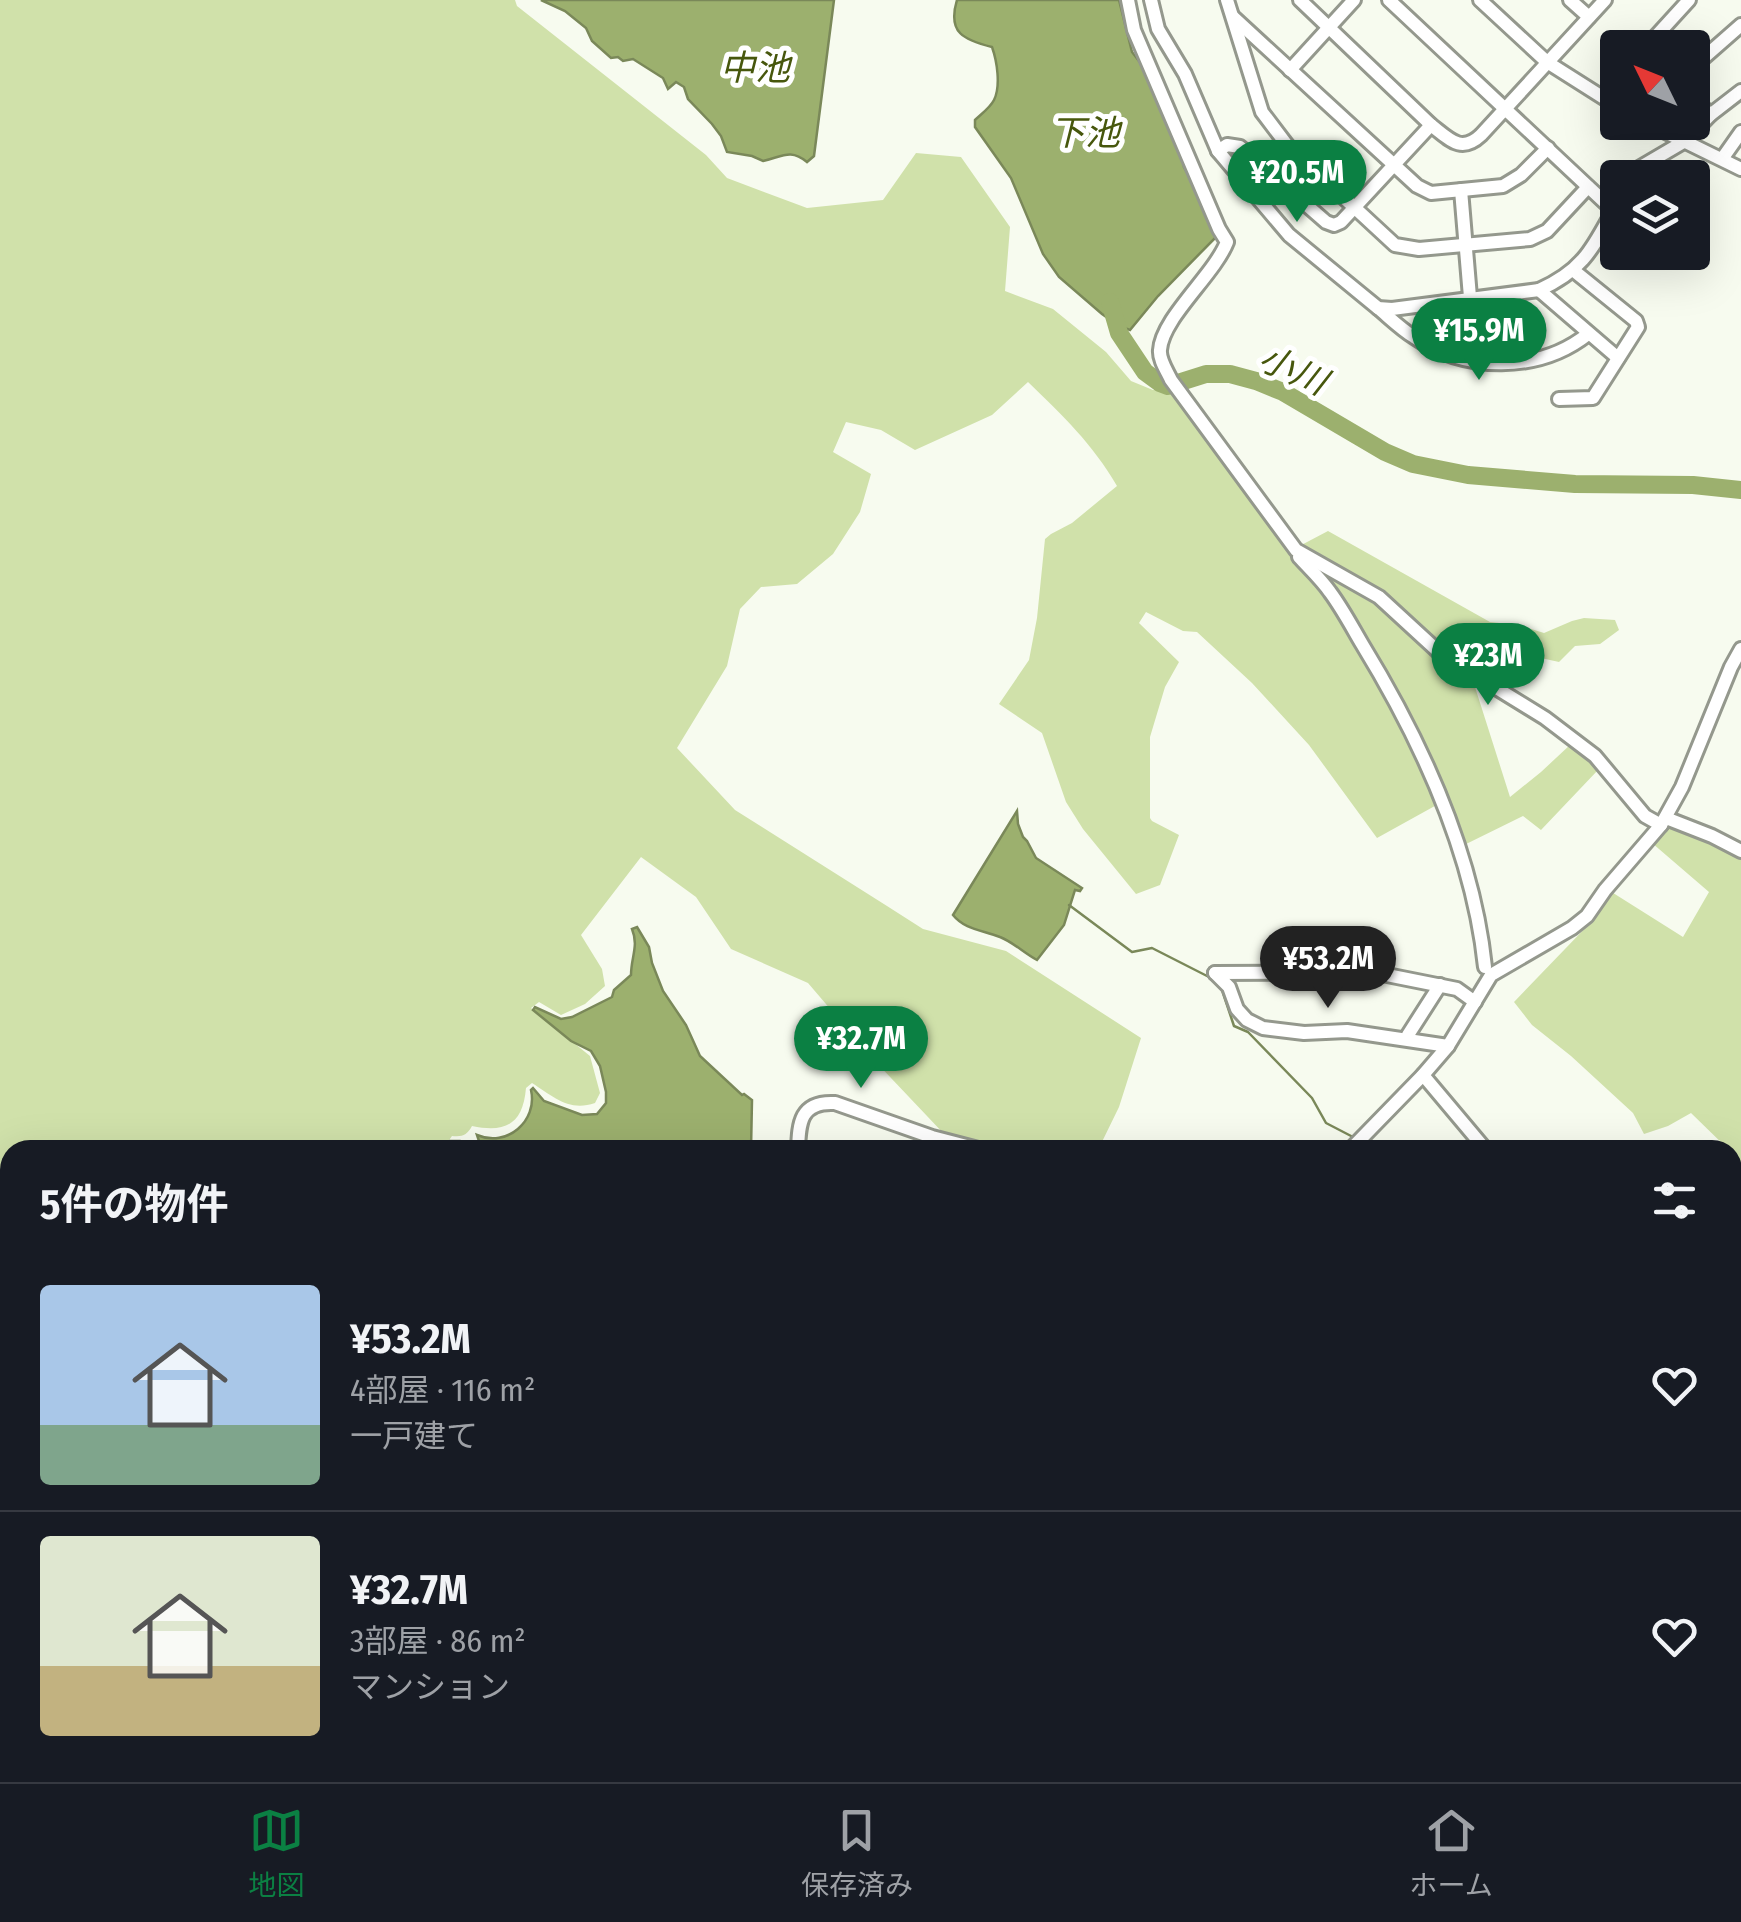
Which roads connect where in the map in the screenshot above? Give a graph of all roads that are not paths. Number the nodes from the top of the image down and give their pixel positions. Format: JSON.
{"nodes":[{"id":1,"x":1128,"y":0,"type":"edge"},
{"id":2,"x":1152,"y":0,"type":"edge"},
{"id":3,"x":1227,"y":0,"type":"edge"},
{"id":4,"x":1300,"y":0,"type":"edge"},
{"id":5,"x":1354,"y":0,"type":"edge"},
{"id":6,"x":1388,"y":0,"type":"edge"},
{"id":7,"x":1480,"y":0,"type":"edge"},
{"id":8,"x":1570,"y":0,"type":"edge"},
{"id":9,"x":1605,"y":0,"type":"edge"},
{"id":10,"x":1689,"y":0,"type":"edge"},
{"id":11,"x":1232,"y":17,"type":"junction"},
{"id":12,"x":1589,"y":17,"type":"junction"},
{"id":13,"x":1741,"y":25,"type":"edge"},
{"id":14,"x":1329,"y":26,"type":"junction"},
{"id":15,"x":1662,"y":30,"type":"edge"},
{"id":16,"x":1710,"y":52,"type":"edge"},
{"id":17,"x":1547,"y":62,"type":"junction"},
{"id":18,"x":1290,"y":70,"type":"junction"},
{"id":19,"x":1741,"y":90,"type":"edge"},
{"id":20,"x":1600,"y":96,"type":"edge"},
{"id":21,"x":1506,"y":108,"type":"junction"},
{"id":22,"x":1710,"y":115,"type":"edge"},
{"id":23,"x":1431,"y":125,"type":"junction"},
{"id":24,"x":1741,"y":132,"type":"edge"},
{"id":25,"x":1685,"y":141,"type":"joint"},
{"id":26,"x":1548,"y":148,"type":"junction"},
{"id":27,"x":1218,"y":151,"type":"junction"},
{"id":28,"x":1653,"y":160,"type":"edge"},
{"id":29,"x":1722,"y":160,"type":"junction"},
{"id":30,"x":1394,"y":166,"type":"junction"},
{"id":31,"x":1741,"y":170,"type":"edge"},
{"id":32,"x":1588,"y":187,"type":"junction"},
{"id":33,"x":1461,"y":190,"type":"junction"},
{"id":34,"x":1600,"y":195,"type":"edge"},
{"id":35,"x":1354,"y":206,"type":"junction"},
{"id":36,"x":1600,"y":235,"type":"edge"},
{"id":37,"x":1466,"y":244,"type":"junction"},
{"id":38,"x":1573,"y":270,"type":"junction"},
{"id":39,"x":1538,"y":290,"type":"junction"},
{"id":40,"x":1470,"y":298,"type":"junction"},
{"id":41,"x":1378,"y":308,"type":"junction"},
{"id":42,"x":1588,"y":334,"type":"junction"},
{"id":43,"x":1618,"y":358,"type":"junction"},
{"id":44,"x":1560,"y":399,"type":"dead end"},
{"id":45,"x":1296,"y":550,"type":"junction"},
{"id":46,"x":1741,"y":648,"type":"edge"},
{"id":47,"x":1664,"y":821,"type":"junction"},
{"id":48,"x":1741,"y":851,"type":"edge"},
{"id":49,"x":1485,"y":966,"type":"dead end"},
{"id":50,"x":1440,"y":985,"type":"junction"},
{"id":51,"x":1474,"y":1002,"type":"junction"},
{"id":52,"x":1258,"y":1026,"type":"junction"},
{"id":53,"x":1408,"y":1035,"type":"junction"},
{"id":54,"x":1442,"y":1045,"type":"junction"},
{"id":55,"x":1423,"y":1074,"type":"junction"},
{"id":56,"x":798,"y":1140,"type":"edge"},
{"id":57,"x":944,"y":1140,"type":"edge"},
{"id":58,"x":1360,"y":1140,"type":"edge"},
{"id":59,"x":1478,"y":1140,"type":"edge"}],
"edges":[{"from":1,"to":45,"type":"street"},
{"from":2,"to":27,"type":"street"},
{"from":3,"to":11,"type":"street"},
{"from":4,"to":14,"type":"street"},
{"from":5,"to":14,"type":"street"},
{"from":6,"to":21,"type":"street"},
{"from":7,"to":17,"type":"street"},
{"from":8,"to":12,"type":"street"},
{"from":9,"to":12,"type":"street"},
{"from":10,"to":15,"type":"street"},
{"from":11,"to":18,"type":"street"},
{"from":11,"to":35,"type":"street"},
{"from":12,"to":17,"type":"street"},
{"from":13,"to":16,"type":"street"},
{"from":14,"to":18,"type":"street"},
{"from":14,"to":23,"type":"street"},
{"from":17,"to":20,"type":"street"},
{"from":17,"to":21,"type":"street"},
{"from":18,"to":30,"type":"street"},
{"from":19,"to":22,"type":"street"},
{"from":21,"to":23,"type":"street"},
{"from":21,"to":26,"type":"street"},
{"from":23,"to":30,"type":"street"},
{"from":24,"to":29,"type":"street"},
{"from":25,"to":28,"type":"street"},
{"from":25,"to":29,"type":"street"},
{"from":26,"to":32,"type":"street"},
{"from":26,"to":33,"type":"street"},
{"from":27,"to":35,"type":"street"},
{"from":27,"to":41,"type":"street"},
{"from":29,"to":31,"type":"street"},
{"from":30,"to":33,"type":"street"},
{"from":30,"to":35,"type":"street"},
{"from":32,"to":34,"type":"street"},
{"from":32,"to":37,"type":"street"},
{"from":33,"to":37,"type":"street"},
{"from":35,"to":37,"type":"street"},
{"from":36,"to":38,"type":"street"},
{"from":37,"to":40,"type":"street"},
{"from":38,"to":39,"type":"street"},
{"from":38,"to":43,"type":"street"},
{"from":39,"to":40,"type":"street"},
{"from":39,"to":42,"type":"street"},
{"from":40,"to":41,"type":"street"},
{"from":41,"to":42,"type":"street"},
{"from":42,"to":43,"type":"street"},
{"from":43,"to":44,"type":"street"},
{"from":45,"to":47,"type":"street"},
{"from":45,"to":49,"type":"street"},
{"from":46,"to":47,"type":"street"},
{"from":47,"to":48,"type":"street"},
{"from":47,"to":51,"type":"street"},
{"from":50,"to":51,"type":"street"},
{"from":50,"to":52,"type":"street"},
{"from":50,"to":53,"type":"street"},
{"from":51,"to":54,"type":"street"},
{"from":52,"to":53,"type":"street"},
{"from":52,"to":54,"type":"street"},
{"from":53,"to":54,"type":"street"},
{"from":54,"to":55,"type":"street"},
{"from":55,"to":58,"type":"street"},
{"from":55,"to":59,"type":"street"},
{"from":56,"to":57,"type":"street"}]}
